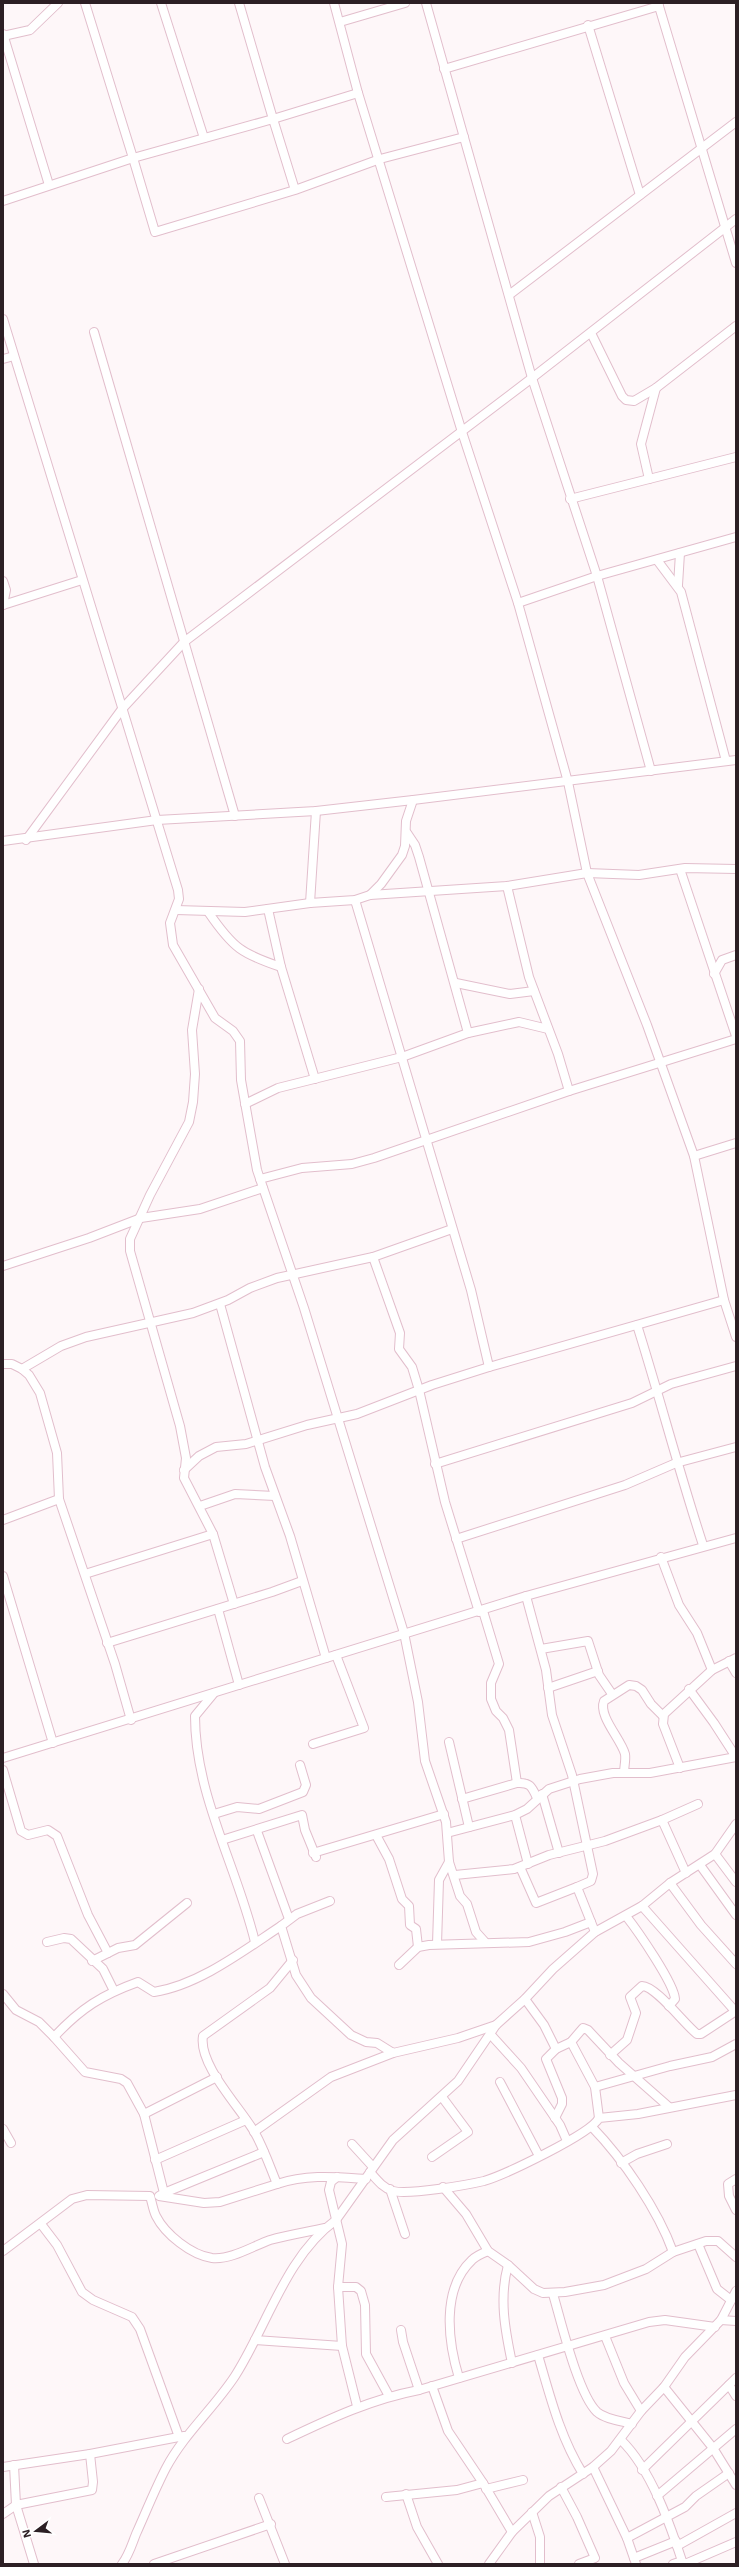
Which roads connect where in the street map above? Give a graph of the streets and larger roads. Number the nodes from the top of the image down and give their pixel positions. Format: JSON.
{"nodes":[{"id":1,"x":58,"y":3,"type":"edge"},
{"id":2,"x":85,"y":3,"type":"edge"},
{"id":3,"x":161,"y":3,"type":"edge"},
{"id":4,"x":239,"y":3,"type":"edge"},
{"id":5,"x":334,"y":3,"type":"edge"},
{"id":6,"x":405,"y":3,"type":"edge"},
{"id":7,"x":426,"y":3,"type":"edge"},
{"id":8,"x":659,"y":4,"type":"edge"},
{"id":9,"x":340,"y":22,"type":"junction"},
{"id":10,"x":588,"y":25,"type":"junction"},
{"id":11,"x":3,"y":35,"type":"edge"},
{"id":12,"x":444,"y":69,"type":"junction"},
{"id":13,"x":358,"y":93,"type":"junction"},
{"id":14,"x":273,"y":119,"type":"junction"},
{"id":15,"x":736,"y":122,"type":"edge"},
{"id":16,"x":464,"y":137,"type":"junction"},
{"id":17,"x":204,"y":138,"type":"junction"},
{"id":18,"x":702,"y":148,"type":"junction"},
{"id":19,"x":133,"y":158,"type":"junction"},
{"id":20,"x":380,"y":159,"type":"junction"},
{"id":21,"x":49,"y":185,"type":"junction"},
{"id":22,"x":295,"y":190,"type":"junction"},
{"id":23,"x":640,"y":195,"type":"junction"},
{"id":24,"x":3,"y":201,"type":"edge"},
{"id":25,"x":736,"y":219,"type":"edge"},
{"id":26,"x":726,"y":226,"type":"junction"},
{"id":27,"x":736,"y":263,"type":"edge"},
{"id":28,"x":509,"y":295,"type":"junction"},
{"id":29,"x":3,"y":319,"type":"edge"},
{"id":30,"x":736,"y":326,"type":"edge"},
{"id":31,"x":94,"y":332,"type":"dead end"},
{"id":32,"x":591,"y":332,"type":"junction"},
{"id":33,"x":14,"y":356,"type":"junction"},
{"id":34,"x":3,"y":359,"type":"edge"},
{"id":35,"x":532,"y":378,"type":"junction"},
{"id":36,"x":656,"y":388,"type":"junction"},
{"id":37,"x":462,"y":432,"type":"junction"},
{"id":38,"x":736,"y":457,"type":"edge"},
{"id":39,"x":649,"y":479,"type":"junction"},
{"id":40,"x":570,"y":499,"type":"junction"},
{"id":41,"x":736,"y":537,"type":"edge"},
{"id":42,"x":680,"y":553,"type":"junction"},
{"id":43,"x":658,"y":560,"type":"junction"},
{"id":44,"x":596,"y":576,"type":"junction"},
{"id":45,"x":82,"y":580,"type":"junction"},
{"id":46,"x":3,"y":581,"type":"edge"},
{"id":47,"x":678,"y":585,"type":"junction"},
{"id":48,"x":518,"y":603,"type":"junction"},
{"id":49,"x":3,"y":605,"type":"edge"},
{"id":50,"x":184,"y":642,"type":"junction"},
{"id":51,"x":122,"y":709,"type":"junction"},
{"id":52,"x":736,"y":760,"type":"edge"},
{"id":53,"x":726,"y":761,"type":"junction"},
{"id":54,"x":651,"y":771,"type":"junction"},
{"id":55,"x":568,"y":782,"type":"junction"},
{"id":56,"x":413,"y":800,"type":"junction"},
{"id":57,"x":316,"y":811,"type":"junction"},
{"id":58,"x":235,"y":816,"type":"junction"},
{"id":59,"x":156,"y":820,"type":"junction"},
{"id":60,"x":407,"y":832,"type":"junction"},
{"id":61,"x":26,"y":840,"type":"junction"},
{"id":62,"x":3,"y":841,"type":"edge"},
{"id":63,"x":680,"y":869,"type":"junction"},
{"id":64,"x":736,"y":869,"type":"edge"},
{"id":65,"x":587,"y":873,"type":"junction"},
{"id":66,"x":507,"y":886,"type":"junction"},
{"id":67,"x":427,"y":892,"type":"junction"},
{"id":68,"x":370,"y":895,"type":"junction"},
{"id":69,"x":355,"y":900,"type":"junction"},
{"id":70,"x":310,"y":903,"type":"junction"},
{"id":71,"x":268,"y":909,"type":"junction"},
{"id":72,"x":176,"y":910,"type":"junction"},
{"id":73,"x":210,"y":913,"type":"junction"},
{"id":74,"x":736,"y":955,"type":"edge"},
{"id":75,"x":281,"y":967,"type":"junction"},
{"id":76,"x":714,"y":974,"type":"junction"},
{"id":77,"x":456,"y":983,"type":"junction"},
{"id":78,"x":199,"y":989,"type":"junction"},
{"id":79,"x":534,"y":991,"type":"junction"},
{"id":80,"x":548,"y":1029,"type":"junction"},
{"id":81,"x":468,"y":1032,"type":"junction"},
{"id":82,"x":736,"y":1036,"type":"edge"},
{"id":83,"x":736,"y":1039,"type":"edge"},
{"id":84,"x":402,"y":1057,"type":"junction"},
{"id":85,"x":660,"y":1063,"type":"junction"},
{"id":86,"x":315,"y":1079,"type":"junction"},
{"id":87,"x":568,"y":1091,"type":"junction"},
{"id":88,"x":245,"y":1104,"type":"junction"},
{"id":89,"x":426,"y":1140,"type":"junction"},
{"id":90,"x":736,"y":1143,"type":"edge"},
{"id":91,"x":694,"y":1156,"type":"junction"},
{"id":92,"x":260,"y":1178,"type":"junction"},
{"id":93,"x":263,"y":1188,"type":"junction"},
{"id":94,"x":141,"y":1218,"type":"junction"},
{"id":95,"x":452,"y":1230,"type":"junction"},
{"id":96,"x":373,"y":1257,"type":"junction"},
{"id":97,"x":3,"y":1266,"type":"edge"},
{"id":98,"x":292,"y":1273,"type":"junction"},
{"id":99,"x":724,"y":1300,"type":"junction"},
{"id":100,"x":220,"y":1304,"type":"junction"},
{"id":101,"x":149,"y":1322,"type":"junction"},
{"id":102,"x":637,"y":1325,"type":"junction"},
{"id":103,"x":736,"y":1337,"type":"edge"},
{"id":104,"x":3,"y":1364,"type":"edge"},
{"id":105,"x":736,"y":1366,"type":"edge"},
{"id":106,"x":489,"y":1367,"type":"junction"},
{"id":107,"x":22,"y":1369,"type":"junction"},
{"id":108,"x":419,"y":1390,"type":"junction"},
{"id":109,"x":657,"y":1391,"type":"junction"},
{"id":110,"x":338,"y":1418,"type":"junction"},
{"id":111,"x":258,"y":1441,"type":"junction"},
{"id":112,"x":736,"y":1447,"type":"edge"},
{"id":113,"x":676,"y":1463,"type":"junction"},
{"id":114,"x":435,"y":1464,"type":"junction"},
{"id":115,"x":184,"y":1470,"type":"junction"},
{"id":116,"x":275,"y":1496,"type":"junction"},
{"id":117,"x":59,"y":1499,"type":"junction"},
{"id":118,"x":200,"y":1506,"type":"junction"},
{"id":119,"x":3,"y":1520,"type":"edge"},
{"id":120,"x":213,"y":1534,"type":"junction"},
{"id":121,"x":456,"y":1538,"type":"junction"},
{"id":122,"x":736,"y":1538,"type":"edge"},
{"id":123,"x":703,"y":1545,"type":"junction"},
{"id":124,"x":661,"y":1557,"type":"junction"},
{"id":125,"x":86,"y":1574,"type":"junction"},
{"id":126,"x":3,"y":1576,"type":"edge"},
{"id":127,"x":302,"y":1581,"type":"junction"},
{"id":128,"x":526,"y":1596,"type":"junction"},
{"id":129,"x":7,"y":1599,"type":"edge"},
{"id":130,"x":234,"y":1604,"type":"junction"},
{"id":131,"x":218,"y":1609,"type":"junction"},
{"id":132,"x":481,"y":1612,"type":"junction"},
{"id":133,"x":404,"y":1634,"type":"junction"},
{"id":134,"x":107,"y":1643,"type":"junction"},
{"id":135,"x":541,"y":1649,"type":"junction"},
{"id":136,"x":336,"y":1655,"type":"junction"},
{"id":137,"x":326,"y":1658,"type":"junction"},
{"id":138,"x":732,"y":1660,"type":"edge"},
{"id":139,"x":712,"y":1670,"type":"junction"},
{"id":140,"x":598,"y":1671,"type":"junction"},
{"id":141,"x":736,"y":1672,"type":"edge"},
{"id":142,"x":239,"y":1685,"type":"junction"},
{"id":143,"x":548,"y":1688,"type":"junction"},
{"id":144,"x":689,"y":1689,"type":"junction"},
{"id":145,"x":215,"y":1693,"type":"junction"},
{"id":146,"x":612,"y":1694,"type":"junction"},
{"id":147,"x":663,"y":1716,"type":"junction"},
{"id":148,"x":131,"y":1720,"type":"junction"},
{"id":149,"x":449,"y":1742,"type":"dead end"},
{"id":150,"x":53,"y":1743,"type":"junction"},
{"id":151,"x":313,"y":1744,"type":"dead end"},
{"id":152,"x":736,"y":1757,"type":"edge"},
{"id":153,"x":3,"y":1758,"type":"edge"},
{"id":154,"x":300,"y":1765,"type":"dead end"},
{"id":155,"x":680,"y":1768,"type":"junction"},
{"id":156,"x":3,"y":1770,"type":"edge"},
{"id":157,"x":624,"y":1773,"type":"junction"},
{"id":158,"x":573,"y":1781,"type":"junction"},
{"id":159,"x":517,"y":1783,"type":"junction"},
{"id":160,"x":540,"y":1796,"type":"junction"},
{"id":161,"x":462,"y":1799,"type":"junction"},
{"id":162,"x":698,"y":1804,"type":"dead end"},
{"id":163,"x":214,"y":1814,"type":"junction"},
{"id":164,"x":444,"y":1814,"type":"junction"},
{"id":165,"x":515,"y":1815,"type":"junction"},
{"id":166,"x":662,"y":1820,"type":"junction"},
{"id":167,"x":736,"y":1826,"type":"edge"},
{"id":168,"x":469,"y":1827,"type":"junction"},
{"id":169,"x":257,"y":1831,"type":"junction"},
{"id":170,"x":447,"y":1833,"type":"junction"},
{"id":171,"x":376,"y":1835,"type":"junction"},
{"id":172,"x":222,"y":1840,"type":"junction"},
{"id":173,"x":586,"y":1846,"type":"junction"},
{"id":174,"x":558,"y":1853,"type":"junction"},
{"id":175,"x":715,"y":1854,"type":"junction"},
{"id":176,"x":449,"y":1862,"type":"junction"},
{"id":177,"x":524,"y":1865,"type":"junction"},
{"id":178,"x":700,"y":1865,"type":"junction"},
{"id":179,"x":686,"y":1873,"type":"junction"},
{"id":180,"x":455,"y":1874,"type":"junction"},
{"id":181,"x":736,"y":1882,"type":"edge"},
{"id":182,"x":670,"y":1883,"type":"junction"},
{"id":183,"x":577,"y":1887,"type":"junction"},
{"id":184,"x":330,"y":1901,"type":"dead end"},
{"id":185,"x":187,"y":1903,"type":"dead end"},
{"id":186,"x":642,"y":1906,"type":"junction"},
{"id":187,"x":736,"y":1915,"type":"edge"},
{"id":188,"x":626,"y":1916,"type":"junction"},
{"id":189,"x":289,"y":1919,"type":"junction"},
{"id":190,"x":591,"y":1922,"type":"junction"},
{"id":191,"x":281,"y":1926,"type":"junction"},
{"id":192,"x":595,"y":1932,"type":"junction"},
{"id":193,"x":47,"y":1942,"type":"dead end"},
{"id":194,"x":255,"y":1942,"type":"junction"},
{"id":195,"x":485,"y":1942,"type":"junction"},
{"id":196,"x":437,"y":1944,"type":"junction"},
{"id":197,"x":418,"y":1947,"type":"junction"},
{"id":198,"x":108,"y":1953,"type":"junction"},
{"id":199,"x":293,"y":1960,"type":"junction"},
{"id":200,"x":92,"y":1961,"type":"junction"},
{"id":201,"x":736,"y":1964,"type":"edge"},
{"id":202,"x":399,"y":1965,"type":"dead end"},
{"id":203,"x":114,"y":1991,"type":"junction"},
{"id":204,"x":3,"y":1994,"type":"edge"},
{"id":205,"x":525,"y":1999,"type":"junction"},
{"id":206,"x":669,"y":2006,"type":"junction"},
{"id":207,"x":736,"y":2011,"type":"edge"},
{"id":208,"x":496,"y":2025,"type":"junction"},
{"id":209,"x":490,"y":2035,"type":"junction"},
{"id":210,"x":54,"y":2036,"type":"junction"},
{"id":211,"x":571,"y":2042,"type":"junction"},
{"id":212,"x":736,"y":2044,"type":"edge"},
{"id":213,"x":556,"y":2049,"type":"junction"},
{"id":214,"x":394,"y":2053,"type":"junction"},
{"id":215,"x":610,"y":2055,"type":"junction"},
{"id":216,"x":634,"y":2076,"type":"junction"},
{"id":217,"x":217,"y":2077,"type":"junction"},
{"id":218,"x":500,"y":2082,"type":"dead end"},
{"id":219,"x":595,"y":2087,"type":"junction"},
{"id":220,"x":736,"y":2095,"type":"edge"},
{"id":221,"x":442,"y":2097,"type":"junction"},
{"id":222,"x":669,"y":2107,"type":"junction"},
{"id":223,"x":144,"y":2114,"type":"junction"},
{"id":224,"x":555,"y":2118,"type":"junction"},
{"id":225,"x":599,"y":2118,"type":"junction"},
{"id":226,"x":246,"y":2120,"type":"junction"},
{"id":227,"x":592,"y":2127,"type":"junction"},
{"id":228,"x":3,"y":2129,"type":"edge"},
{"id":229,"x":254,"y":2132,"type":"junction"},
{"id":230,"x":567,"y":2141,"type":"junction"},
{"id":231,"x":11,"y":2143,"type":"dead end"},
{"id":232,"x":352,"y":2144,"type":"dead end"},
{"id":233,"x":667,"y":2144,"type":"dead end"},
{"id":234,"x":264,"y":2152,"type":"junction"},
{"id":235,"x":539,"y":2156,"type":"junction"},
{"id":236,"x":432,"y":2157,"type":"dead end"},
{"id":237,"x":155,"y":2160,"type":"junction"},
{"id":238,"x":621,"y":2163,"type":"junction"},
{"id":239,"x":370,"y":2173,"type":"junction"},
{"id":240,"x":337,"y":2177,"type":"junction"},
{"id":241,"x":736,"y":2179,"type":"edge"},
{"id":242,"x":277,"y":2184,"type":"junction"},
{"id":243,"x":443,"y":2187,"type":"junction"},
{"id":244,"x":390,"y":2189,"type":"junction"},
{"id":245,"x":162,"y":2195,"type":"junction"},
{"id":246,"x":150,"y":2196,"type":"junction"},
{"id":247,"x":736,"y":2210,"type":"edge"},
{"id":248,"x":336,"y":2220,"type":"junction"},
{"id":249,"x":41,"y":2224,"type":"junction"},
{"id":250,"x":324,"y":2228,"type":"junction"},
{"id":251,"x":405,"y":2234,"type":"dead end"},
{"id":252,"x":698,"y":2244,"type":"junction"},
{"id":253,"x":3,"y":2251,"type":"edge"},
{"id":254,"x":488,"y":2251,"type":"junction"},
{"id":255,"x":673,"y":2252,"type":"junction"},
{"id":256,"x":736,"y":2257,"type":"edge"},
{"id":257,"x":508,"y":2265,"type":"junction"},
{"id":258,"x":338,"y":2287,"type":"junction"},
{"id":259,"x":736,"y":2291,"type":"edge"},
{"id":260,"x":553,"y":2294,"type":"junction"},
{"id":261,"x":732,"y":2300,"type":"junction"},
{"id":262,"x":721,"y":2320,"type":"junction"},
{"id":263,"x":736,"y":2321,"type":"edge"},
{"id":264,"x":715,"y":2327,"type":"junction"},
{"id":265,"x":401,"y":2330,"type":"dead end"},
{"id":266,"x":605,"y":2336,"type":"junction"},
{"id":267,"x":255,"y":2340,"type":"junction"},
{"id":268,"x":342,"y":2346,"type":"junction"},
{"id":269,"x":569,"y":2347,"type":"junction"},
{"id":270,"x":538,"y":2355,"type":"junction"},
{"id":271,"x":512,"y":2363,"type":"junction"},
{"id":272,"x":459,"y":2378,"type":"junction"},
{"id":273,"x":736,"y":2378,"type":"edge"},
{"id":274,"x":729,"y":2385,"type":"junction"},
{"id":275,"x":432,"y":2386,"type":"junction"},
{"id":276,"x":664,"y":2387,"type":"junction"},
{"id":277,"x":419,"y":2390,"type":"junction"},
{"id":278,"x":389,"y":2396,"type":"junction"},
{"id":279,"x":736,"y":2396,"type":"edge"},
{"id":280,"x":357,"y":2406,"type":"junction"},
{"id":281,"x":641,"y":2411,"type":"junction"},
{"id":282,"x":692,"y":2419,"type":"junction"},
{"id":283,"x":632,"y":2424,"type":"junction"},
{"id":284,"x":736,"y":2429,"type":"edge"},
{"id":285,"x":183,"y":2437,"type":"junction"},
{"id":286,"x":287,"y":2438,"type":"dead end"},
{"id":287,"x":620,"y":2440,"type":"junction"},
{"id":288,"x":713,"y":2448,"type":"junction"},
{"id":289,"x":90,"y":2454,"type":"junction"},
{"id":290,"x":14,"y":2465,"type":"junction"},
{"id":291,"x":3,"y":2467,"type":"edge"},
{"id":292,"x":593,"y":2467,"type":"junction"},
{"id":293,"x":642,"y":2470,"type":"junction"},
{"id":294,"x":729,"y":2473,"type":"junction"},
{"id":295,"x":583,"y":2474,"type":"junction"},
{"id":296,"x":523,"y":2480,"type":"dead end"},
{"id":297,"x":736,"y":2485,"type":"edge"},
{"id":298,"x":485,"y":2486,"type":"junction"},
{"id":299,"x":561,"y":2487,"type":"junction"},
{"id":300,"x":406,"y":2494,"type":"junction"},
{"id":301,"x":657,"y":2496,"type":"junction"},
{"id":302,"x":386,"y":2497,"type":"dead end"},
{"id":303,"x":260,"y":2498,"type":"dead end"},
{"id":304,"x":16,"y":2504,"type":"junction"},
{"id":305,"x":532,"y":2512,"type":"junction"},
{"id":306,"x":736,"y":2513,"type":"edge"},
{"id":307,"x":3,"y":2514,"type":"edge"},
{"id":308,"x":666,"y":2517,"type":"junction"},
{"id":309,"x":271,"y":2524,"type":"junction"},
{"id":310,"x":512,"y":2532,"type":"junction"},
{"id":311,"x":627,"y":2538,"type":"junction"},
{"id":312,"x":736,"y":2542,"type":"edge"},
{"id":313,"x":677,"y":2543,"type":"junction"},
{"id":314,"x":596,"y":2561,"type":"edge"},
{"id":315,"x":635,"y":2561,"type":"edge"},
{"id":316,"x":683,"y":2563,"type":"edge"},
{"id":317,"x":34,"y":2564,"type":"edge"},
{"id":318,"x":123,"y":2564,"type":"edge"},
{"id":319,"x":154,"y":2564,"type":"edge"},
{"id":320,"x":285,"y":2564,"type":"edge"},
{"id":321,"x":438,"y":2564,"type":"edge"},
{"id":322,"x":489,"y":2564,"type":"edge"},
{"id":323,"x":540,"y":2564,"type":"edge"},
{"id":324,"x":579,"y":2564,"type":"edge"},
{"id":325,"x":673,"y":2564,"type":"edge"}],
"edges":[{"from":1,"to":11,"type":"street"},
{"from":2,"to":19,"type":"street"},
{"from":3,"to":17,"type":"street"},
{"from":4,"to":14,"type":"street"},
{"from":5,"to":9,"type":"street"},
{"from":6,"to":9,"type":"street"},
{"from":7,"to":12,"type":"street"},
{"from":8,"to":10,"type":"street"},
{"from":8,"to":18,"type":"street"},
{"from":9,"to":13,"type":"street"},
{"from":10,"to":12,"type":"street"},
{"from":10,"to":23,"type":"street"},
{"from":11,"to":21,"type":"street"},
{"from":12,"to":16,"type":"street"},
{"from":13,"to":14,"type":"street"},
{"from":13,"to":20,"type":"street"},
{"from":14,"to":17,"type":"street"},
{"from":14,"to":22,"type":"street"},
{"from":15,"to":18,"type":"street"},
{"from":16,"to":20,"type":"street"},
{"from":16,"to":28,"type":"street"},
{"from":17,"to":19,"type":"street"},
{"from":18,"to":23,"type":"street"},
{"from":18,"to":26,"type":"street"},
{"from":19,"to":21,"type":"street"},
{"from":19,"to":22,"type":"street"},
{"from":20,"to":22,"type":"street"},
{"from":20,"to":37,"type":"street"},
{"from":21,"to":24,"type":"street"},
{"from":23,"to":28,"type":"street"},
{"from":25,"to":26,"type":"street"},
{"from":26,"to":27,"type":"street"},
{"from":26,"to":32,"type":"street"},
{"from":28,"to":35,"type":"street"},
{"from":29,"to":33,"type":"street"},
{"from":30,"to":36,"type":"street"},
{"from":31,"to":50,"type":"street"},
{"from":32,"to":35,"type":"street"},
{"from":32,"to":36,"type":"street"},
{"from":33,"to":34,"type":"street"},
{"from":33,"to":45,"type":"street"},
{"from":35,"to":37,"type":"street"},
{"from":35,"to":40,"type":"street"},
{"from":36,"to":39,"type":"street"},
{"from":37,"to":48,"type":"street"},
{"from":37,"to":50,"type":"street"},
{"from":38,"to":39,"type":"street"},
{"from":39,"to":40,"type":"street"},
{"from":40,"to":44,"type":"street"},
{"from":41,"to":42,"type":"street"},
{"from":42,"to":43,"type":"street"},
{"from":42,"to":47,"type":"street"},
{"from":43,"to":44,"type":"street"},
{"from":43,"to":47,"type":"street"},
{"from":44,"to":48,"type":"street"},
{"from":44,"to":54,"type":"street"},
{"from":45,"to":49,"type":"street"},
{"from":45,"to":51,"type":"street"},
{"from":46,"to":49,"type":"street"},
{"from":47,"to":53,"type":"street"},
{"from":48,"to":55,"type":"street"},
{"from":50,"to":51,"type":"street"},
{"from":50,"to":58,"type":"street"},
{"from":51,"to":59,"type":"street"},
{"from":51,"to":61,"type":"street"},
{"from":52,"to":53,"type":"street"},
{"from":53,"to":54,"type":"street"},
{"from":54,"to":55,"type":"street"},
{"from":55,"to":56,"type":"street"},
{"from":55,"to":65,"type":"street"},
{"from":56,"to":57,"type":"street"},
{"from":56,"to":60,"type":"street"},
{"from":57,"to":58,"type":"street"},
{"from":57,"to":70,"type":"street"},
{"from":58,"to":59,"type":"street"},
{"from":59,"to":61,"type":"street"},
{"from":59,"to":72,"type":"street"},
{"from":60,"to":67,"type":"street"},
{"from":60,"to":68,"type":"street"},
{"from":61,"to":62,"type":"street"},
{"from":63,"to":64,"type":"street"},
{"from":63,"to":65,"type":"street"},
{"from":63,"to":76,"type":"street"},
{"from":65,"to":66,"type":"street"},
{"from":65,"to":85,"type":"street"},
{"from":66,"to":67,"type":"street"},
{"from":66,"to":79,"type":"street"},
{"from":67,"to":68,"type":"street"},
{"from":67,"to":77,"type":"street"},
{"from":68,"to":69,"type":"street"},
{"from":69,"to":70,"type":"street"},
{"from":69,"to":84,"type":"street"},
{"from":70,"to":71,"type":"street"},
{"from":71,"to":73,"type":"street"},
{"from":71,"to":75,"type":"street"},
{"from":72,"to":73,"type":"street"},
{"from":72,"to":78,"type":"street"},
{"from":73,"to":75,"type":"street"},
{"from":74,"to":76,"type":"street"},
{"from":75,"to":86,"type":"street"},
{"from":76,"to":82,"type":"street"},
{"from":77,"to":79,"type":"street"},
{"from":77,"to":81,"type":"street"},
{"from":78,"to":88,"type":"street"},
{"from":78,"to":94,"type":"street"},
{"from":79,"to":80,"type":"street"},
{"from":80,"to":81,"type":"street"},
{"from":80,"to":87,"type":"street"},
{"from":81,"to":84,"type":"street"},
{"from":83,"to":85,"type":"street"},
{"from":84,"to":86,"type":"street"},
{"from":84,"to":89,"type":"street"},
{"from":85,"to":87,"type":"street"},
{"from":85,"to":91,"type":"street"},
{"from":86,"to":88,"type":"street"},
{"from":87,"to":89,"type":"street"},
{"from":88,"to":92,"type":"street"},
{"from":89,"to":92,"type":"street"},
{"from":89,"to":95,"type":"street"},
{"from":90,"to":91,"type":"street"},
{"from":91,"to":99,"type":"street"},
{"from":92,"to":93,"type":"street"},
{"from":93,"to":94,"type":"street"},
{"from":93,"to":98,"type":"street"},
{"from":94,"to":97,"type":"street"},
{"from":94,"to":101,"type":"street"},
{"from":95,"to":96,"type":"street"},
{"from":95,"to":106,"type":"street"},
{"from":96,"to":98,"type":"street"},
{"from":96,"to":108,"type":"street"},
{"from":98,"to":100,"type":"street"},
{"from":98,"to":110,"type":"street"},
{"from":99,"to":102,"type":"street"},
{"from":99,"to":103,"type":"street"},
{"from":100,"to":101,"type":"street"},
{"from":100,"to":111,"type":"street"},
{"from":101,"to":107,"type":"street"},
{"from":101,"to":115,"type":"street"},
{"from":102,"to":106,"type":"street"},
{"from":102,"to":109,"type":"street"},
{"from":104,"to":107,"type":"street"},
{"from":105,"to":109,"type":"street"},
{"from":106,"to":108,"type":"street"},
{"from":107,"to":117,"type":"street"},
{"from":108,"to":110,"type":"street"},
{"from":108,"to":114,"type":"street"},
{"from":109,"to":113,"type":"street"},
{"from":109,"to":114,"type":"street"},
{"from":110,"to":111,"type":"street"},
{"from":110,"to":133,"type":"street"},
{"from":111,"to":115,"type":"street"},
{"from":111,"to":116,"type":"street"},
{"from":112,"to":113,"type":"street"},
{"from":113,"to":121,"type":"street"},
{"from":113,"to":123,"type":"street"},
{"from":114,"to":121,"type":"street"},
{"from":115,"to":118,"type":"street"},
{"from":116,"to":118,"type":"street"},
{"from":116,"to":127,"type":"street"},
{"from":117,"to":119,"type":"street"},
{"from":117,"to":125,"type":"street"},
{"from":118,"to":120,"type":"street"},
{"from":120,"to":125,"type":"street"},
{"from":120,"to":130,"type":"street"},
{"from":121,"to":132,"type":"street"},
{"from":122,"to":123,"type":"street"},
{"from":123,"to":124,"type":"street"},
{"from":124,"to":128,"type":"street"},
{"from":124,"to":139,"type":"street"},
{"from":125,"to":134,"type":"street"},
{"from":126,"to":129,"type":"street"},
{"from":127,"to":130,"type":"street"},
{"from":127,"to":137,"type":"street"},
{"from":128,"to":132,"type":"street"},
{"from":128,"to":135,"type":"street"},
{"from":129,"to":150,"type":"street"},
{"from":130,"to":131,"type":"street"},
{"from":131,"to":134,"type":"street"},
{"from":131,"to":142,"type":"street"},
{"from":132,"to":133,"type":"street"},
{"from":132,"to":159,"type":"street"},
{"from":133,"to":136,"type":"street"},
{"from":133,"to":164,"type":"street"},
{"from":134,"to":148,"type":"street"},
{"from":135,"to":140,"type":"street"},
{"from":135,"to":143,"type":"street"},
{"from":136,"to":137,"type":"street"},
{"from":136,"to":151,"type":"street"},
{"from":137,"to":142,"type":"street"},
{"from":138,"to":139,"type":"street"},
{"from":138,"to":141,"type":"street"},
{"from":139,"to":144,"type":"street"},
{"from":140,"to":143,"type":"street"},
{"from":140,"to":146,"type":"street"},
{"from":142,"to":145,"type":"street"},
{"from":143,"to":158,"type":"street"},
{"from":144,"to":147,"type":"street"},
{"from":144,"to":152,"type":"street"},
{"from":145,"to":148,"type":"street"},
{"from":145,"to":163,"type":"street"},
{"from":146,"to":147,"type":"street"},
{"from":146,"to":157,"type":"street"},
{"from":147,"to":155,"type":"street"},
{"from":148,"to":150,"type":"street"},
{"from":149,"to":161,"type":"street"},
{"from":150,"to":153,"type":"street"},
{"from":152,"to":155,"type":"street"},
{"from":154,"to":163,"type":"street"},
{"from":155,"to":157,"type":"street"},
{"from":156,"to":198,"type":"street"},
{"from":157,"to":158,"type":"street"},
{"from":158,"to":160,"type":"street"},
{"from":158,"to":173,"type":"street"},
{"from":159,"to":160,"type":"street"},
{"from":159,"to":161,"type":"street"},
{"from":160,"to":165,"type":"street"},
{"from":160,"to":174,"type":"street"},
{"from":161,"to":168,"type":"street"},
{"from":162,"to":166,"type":"street"},
{"from":163,"to":172,"type":"street"},
{"from":164,"to":170,"type":"street"},
{"from":164,"to":171,"type":"street"},
{"from":165,"to":168,"type":"street"},
{"from":165,"to":177,"type":"street"},
{"from":166,"to":173,"type":"street"},
{"from":166,"to":179,"type":"street"},
{"from":167,"to":175,"type":"street"},
{"from":168,"to":170,"type":"street"},
{"from":169,"to":171,"type":"street"},
{"from":169,"to":172,"type":"street"},
{"from":169,"to":189,"type":"street"},
{"from":170,"to":176,"type":"street"},
{"from":171,"to":197,"type":"street"},
{"from":172,"to":194,"type":"street"},
{"from":173,"to":174,"type":"street"},
{"from":173,"to":183,"type":"street"},
{"from":174,"to":177,"type":"street"},
{"from":175,"to":178,"type":"street"},
{"from":175,"to":181,"type":"street"},
{"from":176,"to":180,"type":"street"},
{"from":176,"to":196,"type":"street"},
{"from":177,"to":180,"type":"street"},
{"from":177,"to":183,"type":"street"},
{"from":178,"to":179,"type":"street"},
{"from":178,"to":187,"type":"street"},
{"from":179,"to":182,"type":"street"},
{"from":180,"to":195,"type":"street"},
{"from":182,"to":186,"type":"street"},
{"from":182,"to":201,"type":"street"},
{"from":183,"to":190,"type":"street"},
{"from":184,"to":189,"type":"street"},
{"from":185,"to":198,"type":"street"},
{"from":186,"to":188,"type":"street"},
{"from":186,"to":207,"type":"street"},
{"from":188,"to":192,"type":"street"},
{"from":188,"to":206,"type":"street"},
{"from":189,"to":191,"type":"street"},
{"from":190,"to":192,"type":"street"},
{"from":190,"to":195,"type":"street"},
{"from":191,"to":194,"type":"street"},
{"from":191,"to":199,"type":"street"},
{"from":192,"to":205,"type":"street"},
{"from":193,"to":200,"type":"street"},
{"from":194,"to":203,"type":"street"},
{"from":195,"to":196,"type":"street"},
{"from":196,"to":197,"type":"street"},
{"from":197,"to":202,"type":"street"},
{"from":198,"to":200,"type":"street"},
{"from":199,"to":214,"type":"street"},
{"from":199,"to":217,"type":"street"},
{"from":200,"to":203,"type":"street"},
{"from":203,"to":210,"type":"street"},
{"from":204,"to":210,"type":"street"},
{"from":205,"to":208,"type":"street"},
{"from":205,"to":213,"type":"street"},
{"from":206,"to":207,"type":"street"},
{"from":206,"to":215,"type":"street"},
{"from":208,"to":209,"type":"street"},
{"from":208,"to":214,"type":"street"},
{"from":209,"to":221,"type":"street"},
{"from":209,"to":224,"type":"street"},
{"from":210,"to":223,"type":"street"},
{"from":211,"to":213,"type":"street"},
{"from":211,"to":215,"type":"street"},
{"from":211,"to":219,"type":"street"},
{"from":212,"to":216,"type":"street"},
{"from":213,"to":224,"type":"street"},
{"from":214,"to":229,"type":"street"},
{"from":215,"to":216,"type":"street"},
{"from":216,"to":219,"type":"street"},
{"from":216,"to":222,"type":"street"},
{"from":217,"to":223,"type":"street"},
{"from":217,"to":226,"type":"street"},
{"from":218,"to":235,"type":"street"},
{"from":219,"to":225,"type":"street"},
{"from":220,"to":222,"type":"street"},
{"from":221,"to":236,"type":"street"},
{"from":221,"to":239,"type":"street"},
{"from":222,"to":225,"type":"street"},
{"from":223,"to":237,"type":"street"},
{"from":224,"to":230,"type":"street"},
{"from":225,"to":227,"type":"street"},
{"from":226,"to":229,"type":"street"},
{"from":226,"to":237,"type":"street"},
{"from":227,"to":230,"type":"street"},
{"from":227,"to":238,"type":"street"},
{"from":228,"to":231,"type":"street"},
{"from":229,"to":234,"type":"street"},
{"from":230,"to":235,"type":"street"},
{"from":232,"to":239,"type":"street"},
{"from":233,"to":238,"type":"street"},
{"from":234,"to":242,"type":"street"},
{"from":234,"to":245,"type":"street"},
{"from":235,"to":243,"type":"street"},
{"from":237,"to":245,"type":"street"},
{"from":238,"to":255,"type":"street"},
{"from":239,"to":240,"type":"street"},
{"from":239,"to":244,"type":"street"},
{"from":239,"to":248,"type":"street"},
{"from":240,"to":242,"type":"street"},
{"from":240,"to":248,"type":"street"},
{"from":241,"to":247,"type":"street"},
{"from":242,"to":245,"type":"street"},
{"from":243,"to":244,"type":"street"},
{"from":243,"to":254,"type":"street"},
{"from":244,"to":251,"type":"street"},
{"from":245,"to":246,"type":"street"},
{"from":246,"to":249,"type":"street"},
{"from":246,"to":250,"type":"street"},
{"from":248,"to":250,"type":"street"},
{"from":248,"to":258,"type":"street"},
{"from":249,"to":253,"type":"street"},
{"from":249,"to":285,"type":"street"},
{"from":250,"to":267,"type":"street"},
{"from":252,"to":255,"type":"street"},
{"from":252,"to":256,"type":"street"},
{"from":252,"to":261,"type":"street"},
{"from":254,"to":257,"type":"street"},
{"from":254,"to":272,"type":"street"},
{"from":255,"to":260,"type":"street"},
{"from":257,"to":260,"type":"street"},
{"from":257,"to":271,"type":"street"},
{"from":258,"to":268,"type":"street"},
{"from":258,"to":278,"type":"street"},
{"from":259,"to":261,"type":"street"},
{"from":260,"to":269,"type":"street"},
{"from":261,"to":262,"type":"street"},
{"from":262,"to":263,"type":"street"},
{"from":262,"to":264,"type":"street"},
{"from":264,"to":266,"type":"street"},
{"from":264,"to":276,"type":"street"},
{"from":265,"to":277,"type":"street"},
{"from":266,"to":269,"type":"street"},
{"from":266,"to":281,"type":"street"},
{"from":267,"to":268,"type":"street"},
{"from":267,"to":285,"type":"street"},
{"from":268,"to":280,"type":"street"},
{"from":269,"to":270,"type":"street"},
{"from":269,"to":283,"type":"street"},
{"from":270,"to":271,"type":"street"},
{"from":270,"to":295,"type":"street"},
{"from":271,"to":272,"type":"street"},
{"from":272,"to":275,"type":"street"},
{"from":273,"to":274,"type":"street"},
{"from":274,"to":279,"type":"street"},
{"from":274,"to":282,"type":"street"},
{"from":275,"to":277,"type":"street"},
{"from":275,"to":298,"type":"street"},
{"from":276,"to":281,"type":"street"},
{"from":276,"to":282,"type":"street"},
{"from":277,"to":278,"type":"street"},
{"from":278,"to":280,"type":"street"},
{"from":280,"to":286,"type":"street"},
{"from":281,"to":283,"type":"street"},
{"from":282,"to":288,"type":"street"},
{"from":282,"to":293,"type":"street"},
{"from":283,"to":287,"type":"street"},
{"from":284,"to":288,"type":"street"},
{"from":285,"to":289,"type":"street"},
{"from":285,"to":318,"type":"street"},
{"from":287,"to":292,"type":"street"},
{"from":287,"to":293,"type":"street"},
{"from":288,"to":294,"type":"street"},
{"from":288,"to":301,"type":"street"},
{"from":289,"to":290,"type":"street"},
{"from":289,"to":304,"type":"street"},
{"from":290,"to":291,"type":"street"},
{"from":290,"to":304,"type":"street"},
{"from":292,"to":295,"type":"street"},
{"from":292,"to":311,"type":"street"},
{"from":293,"to":301,"type":"street"},
{"from":294,"to":297,"type":"street"},
{"from":294,"to":308,"type":"street"},
{"from":295,"to":299,"type":"street"},
{"from":296,"to":298,"type":"street"},
{"from":298,"to":300,"type":"street"},
{"from":298,"to":310,"type":"street"},
{"from":299,"to":305,"type":"street"},
{"from":299,"to":314,"type":"street"},
{"from":300,"to":302,"type":"street"},
{"from":300,"to":321,"type":"street"},
{"from":301,"to":308,"type":"street"},
{"from":303,"to":309,"type":"street"},
{"from":304,"to":307,"type":"street"},
{"from":304,"to":317,"type":"street"},
{"from":305,"to":310,"type":"street"},
{"from":305,"to":323,"type":"street"},
{"from":306,"to":313,"type":"street"},
{"from":308,"to":311,"type":"street"},
{"from":308,"to":313,"type":"street"},
{"from":309,"to":319,"type":"street"},
{"from":309,"to":320,"type":"street"},
{"from":310,"to":322,"type":"street"},
{"from":311,"to":315,"type":"street"},
{"from":312,"to":316,"type":"street"},
{"from":313,"to":315,"type":"street"},
{"from":313,"to":316,"type":"street"},
{"from":314,"to":324,"type":"street"},
{"from":316,"to":325,"type":"street"}]}
